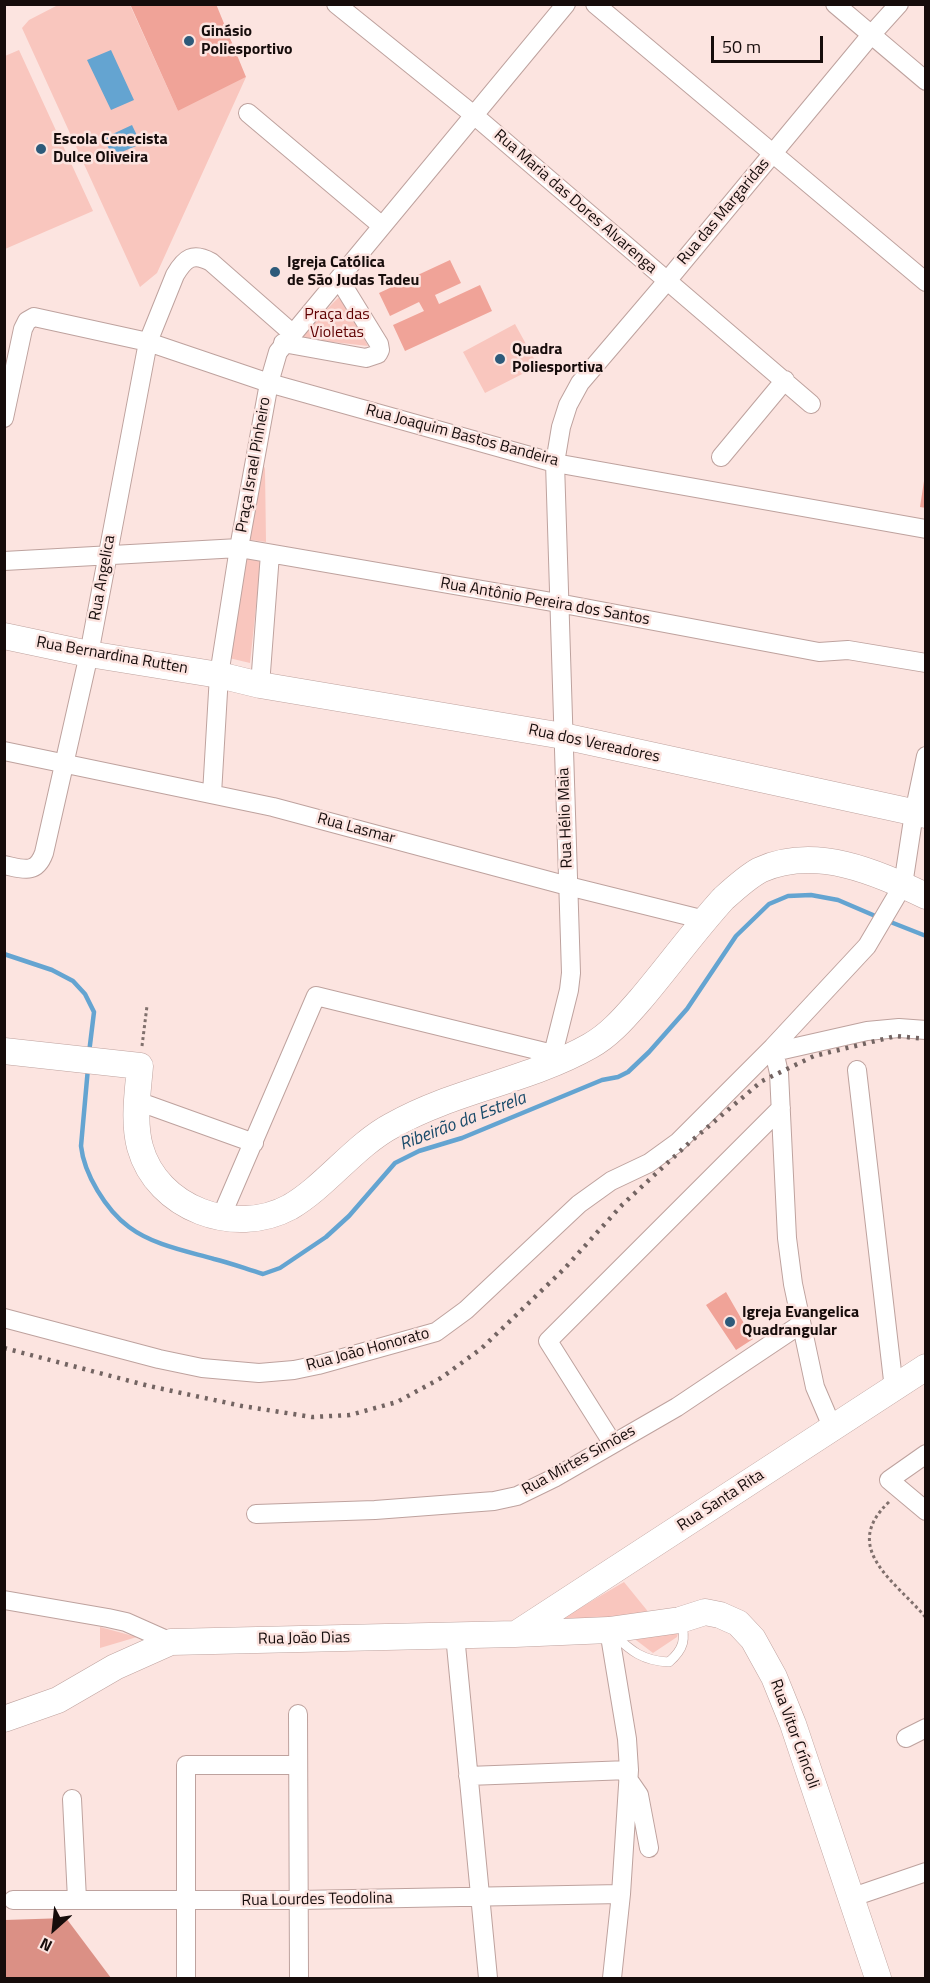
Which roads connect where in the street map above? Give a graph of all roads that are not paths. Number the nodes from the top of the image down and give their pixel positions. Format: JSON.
{"nodes":[{"id":1,"x":336,"y":4,"type":"edge"},
{"id":2,"x":566,"y":4,"type":"edge"},
{"id":3,"x":595,"y":4,"type":"edge"},
{"id":4,"x":835,"y":4,"type":"edge"},
{"id":5,"x":899,"y":4,"type":"edge"},
{"id":6,"x":871,"y":35,"type":"junction"},
{"id":7,"x":926,"y":81,"type":"edge"},
{"id":8,"x":248,"y":113,"type":"dead end"},
{"id":9,"x":475,"y":116,"type":"junction"},
{"id":10,"x":773,"y":153,"type":"junction"},
{"id":11,"x":382,"y":226,"type":"junction"},
{"id":12,"x":339,"y":279,"type":"junction"},
{"id":13,"x":667,"y":281,"type":"junction"},
{"id":14,"x":926,"y":282,"type":"edge"},
{"id":15,"x":287,"y":338,"type":"junction"},
{"id":16,"x":148,"y":342,"type":"junction"},
{"id":17,"x":785,"y":380,"type":"junction"},
{"id":18,"x":269,"y":383,"type":"junction"},
{"id":19,"x":811,"y":404,"type":"dead end"},
{"id":20,"x":4,"y":418,"type":"edge"},
{"id":21,"x":721,"y":457,"type":"dead end"},
{"id":22,"x":555,"y":463,"type":"junction"},
{"id":23,"x":926,"y":529,"type":"edge"},
{"id":24,"x":239,"y":548,"type":"junction"},
{"id":25,"x":107,"y":554,"type":"junction"},
{"id":26,"x":270,"y":554,"type":"junction"},
{"id":27,"x":4,"y":561,"type":"edge"},
{"id":28,"x":558,"y":603,"type":"junction"},
{"id":29,"x":4,"y":636,"type":"edge"},
{"id":30,"x":89,"y":654,"type":"junction"},
{"id":31,"x":926,"y":663,"type":"edge"},
{"id":32,"x":219,"y":675,"type":"junction"},
{"id":33,"x":260,"y":685,"type":"junction"},
{"id":34,"x":563,"y":736,"type":"junction"},
{"id":35,"x":4,"y":751,"type":"edge"},
{"id":36,"x":926,"y":756,"type":"edge"},
{"id":37,"x":64,"y":765,"type":"junction"},
{"id":38,"x":212,"y":794,"type":"junction"},
{"id":39,"x":920,"y":814,"type":"edge"},
{"id":40,"x":4,"y":865,"type":"edge"},
{"id":41,"x":568,"y":886,"type":"junction"},
{"id":42,"x":901,"y":890,"type":"junction"},
{"id":43,"x":926,"y":896,"type":"edge"},
{"id":44,"x":705,"y":920,"type":"junction"},
{"id":45,"x":926,"y":1030,"type":"edge"},
{"id":46,"x":773,"y":1047,"type":"junction"},
{"id":47,"x":4,"y":1051,"type":"edge"},
{"id":48,"x":553,"y":1058,"type":"junction"},
{"id":49,"x":858,"y":1070,"type":"dead end"},
{"id":50,"x":137,"y":1101,"type":"junction"},
{"id":51,"x":781,"y":1108,"type":"junction"},
{"id":52,"x":254,"y":1143,"type":"junction"},
{"id":53,"x":221,"y":1217,"type":"junction"},
{"id":54,"x":4,"y":1318,"type":"edge"},
{"id":55,"x":801,"y":1324,"type":"junction"},
{"id":56,"x":926,"y":1367,"type":"edge"},
{"id":57,"x":894,"y":1389,"type":"junction"},
{"id":58,"x":832,"y":1429,"type":"junction"},
{"id":59,"x":613,"y":1444,"type":"junction"},
{"id":60,"x":926,"y":1454,"type":"edge"},
{"id":61,"x":926,"y":1511,"type":"edge"},
{"id":62,"x":256,"y":1514,"type":"dead end"},
{"id":63,"x":4,"y":1600,"type":"edge"},
{"id":64,"x":681,"y":1620,"type":"junction"},
{"id":65,"x":609,"y":1630,"type":"junction"},
{"id":66,"x":515,"y":1634,"type":"junction"},
{"id":67,"x":455,"y":1635,"type":"junction"},
{"id":68,"x":171,"y":1642,"type":"junction"},
{"id":69,"x":298,"y":1714,"type":"dead end"},
{"id":70,"x":4,"y":1719,"type":"edge"},
{"id":71,"x":926,"y":1728,"type":"edge"},
{"id":72,"x":906,"y":1738,"type":"dead end"},
{"id":73,"x":298,"y":1765,"type":"junction"},
{"id":74,"x":629,"y":1774,"type":"junction"},
{"id":75,"x":468,"y":1776,"type":"junction"},
{"id":76,"x":72,"y":1798,"type":"dead end"},
{"id":77,"x":649,"y":1848,"type":"dead end"},
{"id":78,"x":924,"y":1878,"type":"edge"},
{"id":79,"x":621,"y":1894,"type":"junction"},
{"id":80,"x":480,"y":1898,"type":"junction"},
{"id":81,"x":850,"y":1898,"type":"junction"},
{"id":82,"x":77,"y":1899,"type":"junction"},
{"id":83,"x":13,"y":1900,"type":"dead end"},
{"id":84,"x":300,"y":1900,"type":"junction"},
{"id":85,"x":186,"y":1901,"type":"junction"},
{"id":86,"x":186,"y":1978,"type":"edge"},
{"id":87,"x":299,"y":1978,"type":"edge"},
{"id":88,"x":488,"y":1978,"type":"edge"},
{"id":89,"x":612,"y":1978,"type":"edge"},
{"id":90,"x":878,"y":1978,"type":"edge"}],
"edges":[{"from":1,"to":9,"type":"street","name":"Rua Maria das Dores Alvarenga"},
{"from":2,"to":9,"type":"street","name":"Praça Israel Pinheiro"},
{"from":3,"to":10,"type":"street"},
{"from":4,"to":6,"type":"street"},
{"from":5,"to":6,"type":"street","name":"Rua das Margaridas"},
{"from":6,"to":7,"type":"street"},
{"from":6,"to":10,"type":"street","name":"Rua das Margaridas"},
{"from":8,"to":11,"type":"street"},
{"from":9,"to":11,"type":"street","name":"Praça Israel Pinheiro"},
{"from":9,"to":13,"type":"street","name":"Rua Maria das Dores Alvarenga"},
{"from":10,"to":13,"type":"street","name":"Rua das Margaridas"},
{"from":10,"to":14,"type":"street"},
{"from":11,"to":12,"type":"street","name":"Praça Israel Pinheiro"},
{"from":12,"to":15,"type":"street","name":"Praça Israel Pinheiro"},
{"from":12,"to":15,"type":"street"},
{"from":13,"to":17,"type":"street","name":"Rua Maria das Dores Alvarenga"},
{"from":13,"to":22,"type":"street","name":"Rua das Margaridas"},
{"from":15,"to":16,"type":"street","name":"Rua Angelica"},
{"from":15,"to":18,"type":"street","name":"Praça Israel Pinheiro"},
{"from":16,"to":18,"type":"street","name":"Rua Joaquim Bastos Bandeira"},
{"from":16,"to":20,"type":"street","name":"Rua Joaquim Bastos Bandeira"},
{"from":16,"to":25,"type":"street","name":"Rua Angelica"},
{"from":17,"to":19,"type":"street","name":"Rua Maria das Dores Alvarenga"},
{"from":17,"to":21,"type":"street"},
{"from":18,"to":22,"type":"street","name":"Rua Joaquim Bastos Bandeira"},
{"from":18,"to":24,"type":"street","name":"Praça Israel Pinheiro"},
{"from":22,"to":23,"type":"street","name":"Rua Joaquim Bastos Bandeira"},
{"from":22,"to":28,"type":"street","name":"Rua Hélio Maia"},
{"from":24,"to":25,"type":"street"},
{"from":24,"to":26,"type":"street","name":"Praça Israel Pinheiro"},
{"from":24,"to":32,"type":"street","name":"Praça Israel Pinheiro"},
{"from":25,"to":27,"type":"street"},
{"from":25,"to":30,"type":"street","name":"Rua Angelica"},
{"from":26,"to":28,"type":"street","name":"Rua Antônio Pereira dos Santos"},
{"from":26,"to":33,"type":"street"},
{"from":28,"to":31,"type":"street","name":"Rua Antônio Pereira dos Santos"},
{"from":28,"to":34,"type":"street","name":"Rua Hélio Maia"},
{"from":29,"to":30,"type":"street","name":"Rua Bernardina Rutten"},
{"from":30,"to":32,"type":"street","name":"Rua Bernardina Rutten"},
{"from":30,"to":37,"type":"street","name":"Rua Angelica"},
{"from":32,"to":33,"type":"street"},
{"from":32,"to":38,"type":"street","name":"Praça Israel Pinheiro"},
{"from":33,"to":34,"type":"street","name":"Rua dos Vereadores"},
{"from":34,"to":39,"type":"street","name":"Rua dos Vereadores"},
{"from":34,"to":41,"type":"street","name":"Rua Hélio Maia"},
{"from":35,"to":37,"type":"street","name":"Rua Lasmar"},
{"from":36,"to":39,"type":"street"},
{"from":37,"to":38,"type":"street","name":"Rua Lasmar"},
{"from":37,"to":40,"type":"street","name":"Rua Angelica"},
{"from":38,"to":41,"type":"street","name":"Rua Lasmar"},
{"from":39,"to":42,"type":"street"},
{"from":41,"to":44,"type":"street","name":"Rua Lasmar"},
{"from":41,"to":48,"type":"street","name":"Rua Hélio Maia"},
{"from":42,"to":43,"type":"street"},
{"from":42,"to":44,"type":"street"},
{"from":42,"to":46,"type":"street","name":"Rua João Honorato"},
{"from":44,"to":48,"type":"street"},
{"from":45,"to":46,"type":"street"},
{"from":46,"to":51,"type":"street"},
{"from":46,"to":54,"type":"street","name":"Rua João Honorato"},
{"from":47,"to":50,"type":"street"},
{"from":48,"to":52,"type":"street"},
{"from":48,"to":53,"type":"street"},
{"from":49,"to":57,"type":"street"},
{"from":50,"to":52,"type":"street"},
{"from":50,"to":53,"type":"street"},
{"from":51,"to":55,"type":"street"},
{"from":51,"to":59,"type":"street"},
{"from":52,"to":53,"type":"street"},
{"from":55,"to":58,"type":"street"},
{"from":55,"to":59,"type":"street","name":"Rua Mirtes Simões"},
{"from":56,"to":57,"type":"street","name":"Rua Santa Rita"},
{"from":57,"to":58,"type":"street","name":"Rua Santa Rita"},
{"from":58,"to":66,"type":"street","name":"Rua Santa Rita"},
{"from":59,"to":62,"type":"street","name":"Rua Mirtes Simões"},
{"from":60,"to":61,"type":"street"},
{"from":63,"to":68,"type":"street","name":"Rua João Dias"},
{"from":64,"to":65,"type":"street","name":"Rua Vitor Críncoli"},
{"from":64,"to":65,"type":"lane"},
{"from":64,"to":81,"type":"street","name":"Rua Vitor Críncoli"},
{"from":65,"to":66,"type":"street","name":"Rua João Dias"},
{"from":65,"to":74,"type":"street"},
{"from":66,"to":67,"type":"street","name":"Rua João Dias"},
{"from":67,"to":68,"type":"street","name":"Rua João Dias"},
{"from":67,"to":75,"type":"street"},
{"from":68,"to":70,"type":"street"},
{"from":69,"to":73,"type":"street"},
{"from":71,"to":72,"type":"street"},
{"from":73,"to":84,"type":"street"},
{"from":73,"to":85,"type":"street"},
{"from":74,"to":75,"type":"street"},
{"from":74,"to":77,"type":"street"},
{"from":74,"to":79,"type":"street"},
{"from":75,"to":80,"type":"street"},
{"from":76,"to":82,"type":"street"},
{"from":78,"to":81,"type":"street"},
{"from":79,"to":80,"type":"street","name":"Rua Lourdes Teodolina"},
{"from":79,"to":89,"type":"street"},
{"from":80,"to":84,"type":"street","name":"Rua Lourdes Teodolina"},
{"from":80,"to":88,"type":"street"},
{"from":81,"to":90,"type":"street","name":"Rua Vitor Críncoli"},
{"from":82,"to":83,"type":"street","name":"Rua Lourdes Teodolina"},
{"from":82,"to":85,"type":"street","name":"Rua Lourdes Teodolina"},
{"from":84,"to":85,"type":"street","name":"Rua Lourdes Teodolina"},
{"from":84,"to":87,"type":"street"},
{"from":85,"to":86,"type":"street"}]}
